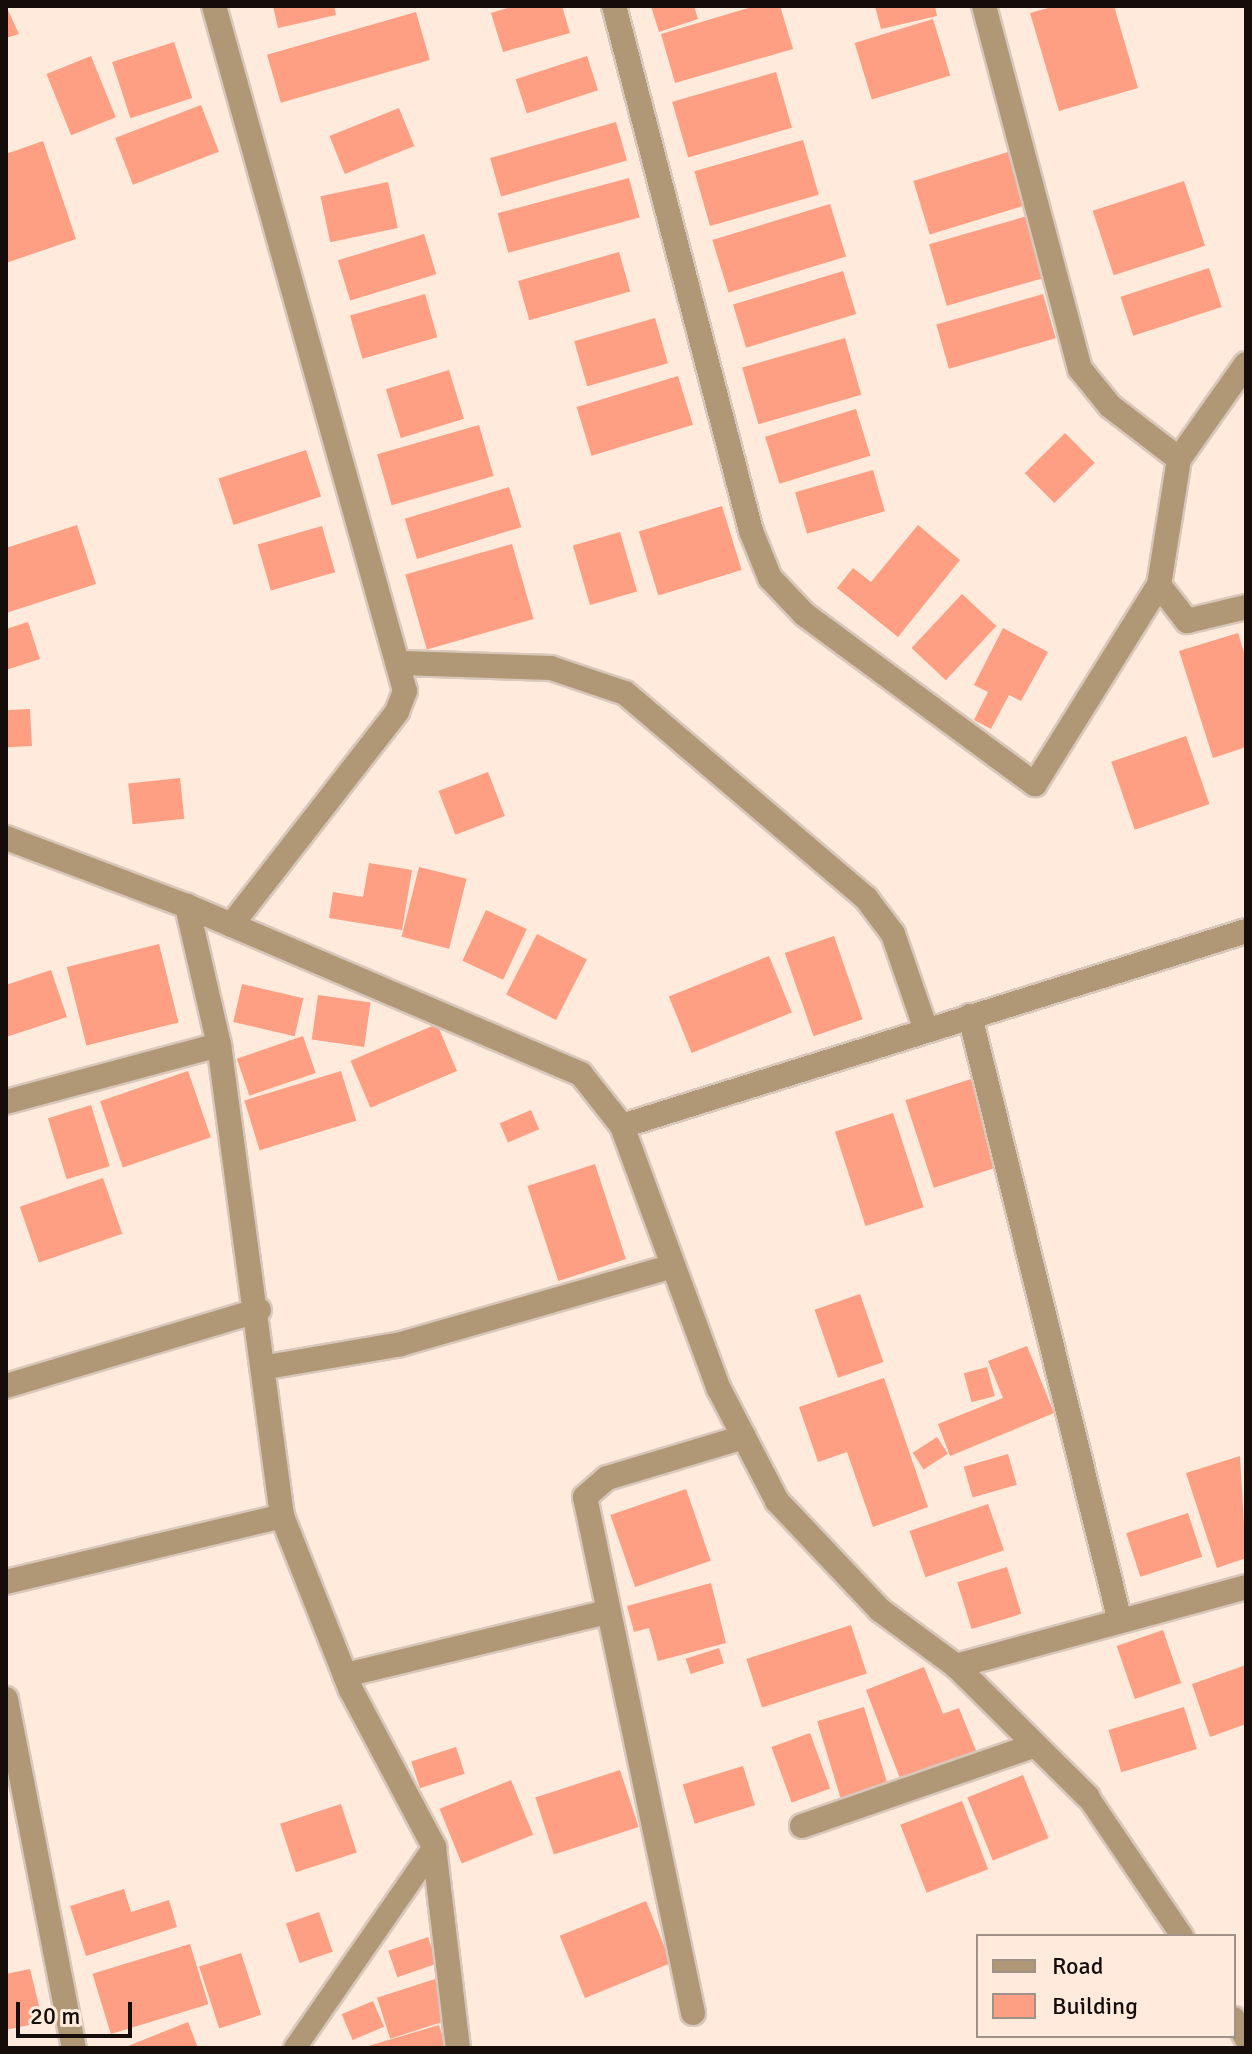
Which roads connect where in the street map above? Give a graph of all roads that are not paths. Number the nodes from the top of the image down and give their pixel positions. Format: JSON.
{"nodes":[{"id":1,"x":214,"y":6,"type":"edge"},
{"id":2,"x":614,"y":6,"type":"edge"},
{"id":3,"x":984,"y":6,"type":"edge"},
{"id":4,"x":1246,"y":364,"type":"edge"},
{"id":5,"x":1179,"y":459,"type":"junction"},
{"id":6,"x":1159,"y":585,"type":"junction"},
{"id":7,"x":1246,"y":607,"type":"edge"},
{"id":8,"x":402,"y":663,"type":"junction"},
{"id":9,"x":6,"y":838,"type":"edge"},
{"id":10,"x":187,"y":906,"type":"junction"},
{"id":11,"x":231,"y":925,"type":"junction"},
{"id":12,"x":1246,"y":931,"type":"edge"},
{"id":13,"x":970,"y":1016,"type":"junction"},
{"id":14,"x":926,"y":1030,"type":"junction"},
{"id":15,"x":219,"y":1045,"type":"junction"},
{"id":16,"x":6,"y":1102,"type":"edge"},
{"id":17,"x":622,"y":1126,"type":"junction"},
{"id":18,"x":673,"y":1266,"type":"junction"},
{"id":19,"x":259,"y":1310,"type":"junction"},
{"id":20,"x":267,"y":1367,"type":"junction"},
{"id":21,"x":6,"y":1386,"type":"edge"},
{"id":22,"x":744,"y":1437,"type":"junction"},
{"id":23,"x":282,"y":1516,"type":"junction"},
{"id":24,"x":6,"y":1582,"type":"edge"},
{"id":25,"x":1246,"y":1587,"type":"edge"},
{"id":26,"x":608,"y":1612,"type":"junction"},
{"id":27,"x":1120,"y":1621,"type":"junction"},
{"id":28,"x":956,"y":1666,"type":"junction"},
{"id":29,"x":345,"y":1675,"type":"junction"},
{"id":30,"x":6,"y":1699,"type":"edge"},
{"id":31,"x":1033,"y":1746,"type":"junction"},
{"id":32,"x":1088,"y":1797,"type":"joint"},
{"id":33,"x":802,"y":1826,"type":"dead end"},
{"id":34,"x":434,"y":1847,"type":"junction"},
{"id":35,"x":1181,"y":1934,"type":"edge"},
{"id":36,"x":693,"y":2013,"type":"dead end"},
{"id":37,"x":1236,"y":2022,"type":"edge"},
{"id":38,"x":1246,"y":2040,"type":"edge"},
{"id":39,"x":74,"y":2048,"type":"edge"},
{"id":40,"x":295,"y":2048,"type":"edge"},
{"id":41,"x":458,"y":2048,"type":"edge"}],
"edges":[{"from":1,"to":8,"type":"street"},
{"from":2,"to":6,"type":"street"},
{"from":3,"to":5,"type":"street"},
{"from":4,"to":5,"type":"street"},
{"from":5,"to":6,"type":"street"},
{"from":6,"to":7,"type":"street"},
{"from":8,"to":11,"type":"street"},
{"from":8,"to":14,"type":"street"},
{"from":9,"to":10,"type":"street"},
{"from":10,"to":11,"type":"street"},
{"from":10,"to":15,"type":"street"},
{"from":11,"to":17,"type":"street"},
{"from":12,"to":13,"type":"street"},
{"from":13,"to":14,"type":"street"},
{"from":13,"to":27,"type":"street"},
{"from":14,"to":17,"type":"street"},
{"from":15,"to":16,"type":"street"},
{"from":15,"to":19,"type":"street"},
{"from":17,"to":18,"type":"street"},
{"from":18,"to":20,"type":"street"},
{"from":18,"to":22,"type":"street"},
{"from":19,"to":20,"type":"street"},
{"from":19,"to":21,"type":"street"},
{"from":20,"to":23,"type":"street"},
{"from":22,"to":26,"type":"street"},
{"from":22,"to":28,"type":"street"},
{"from":23,"to":24,"type":"street"},
{"from":23,"to":29,"type":"street"},
{"from":25,"to":27,"type":"street"},
{"from":26,"to":29,"type":"street"},
{"from":26,"to":36,"type":"street"},
{"from":27,"to":28,"type":"street"},
{"from":28,"to":31,"type":"street"},
{"from":29,"to":34,"type":"street"},
{"from":30,"to":39,"type":"street"},
{"from":31,"to":32,"type":"street"},
{"from":31,"to":33,"type":"street"},
{"from":32,"to":35,"type":"lane"},
{"from":34,"to":40,"type":"lane"},
{"from":34,"to":41,"type":"street"},
{"from":37,"to":38,"type":"lane"}]}
